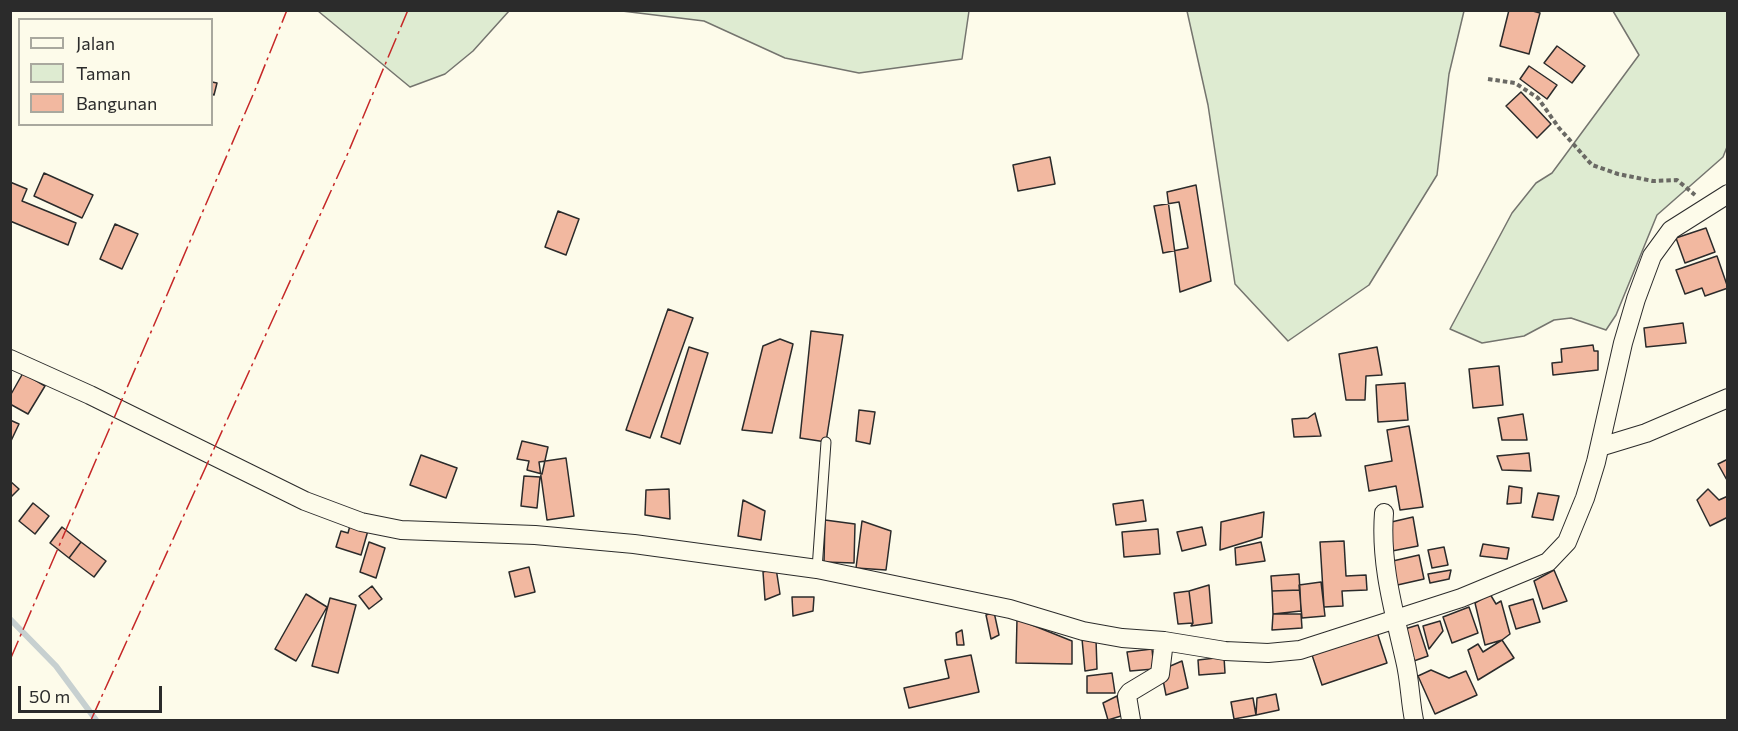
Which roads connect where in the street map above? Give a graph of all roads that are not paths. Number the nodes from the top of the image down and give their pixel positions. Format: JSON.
{"nodes":[{"id":1,"x":1728,"y":194,"type":"edge"},
{"id":2,"x":10,"y":359,"type":"edge"},
{"id":3,"x":1728,"y":398,"type":"edge"},
{"id":4,"x":826,"y":442,"type":"dead end"},
{"id":5,"x":1600,"y":447,"type":"junction"},
{"id":6,"x":1384,"y":513,"type":"dead end"},
{"id":7,"x":817,"y":569,"type":"junction"},
{"id":8,"x":1395,"y":618,"type":"junction"},
{"id":9,"x":1164,"y":641,"type":"junction"},
{"id":10,"x":1131,"y":720,"type":"edge"},
{"id":11,"x":1414,"y":720,"type":"edge"}],
"edges":[{"from":1,"to":5,"type":"street"},
{"from":2,"to":7,"type":"street"},
{"from":3,"to":5,"type":"street"},
{"from":4,"to":7,"type":"lane"},
{"from":5,"to":8,"type":"street"},
{"from":6,"to":8,"type":"street"},
{"from":7,"to":9,"type":"street"},
{"from":8,"to":9,"type":"street"},
{"from":8,"to":11,"type":"street"},
{"from":9,"to":10,"type":"street"}]}
